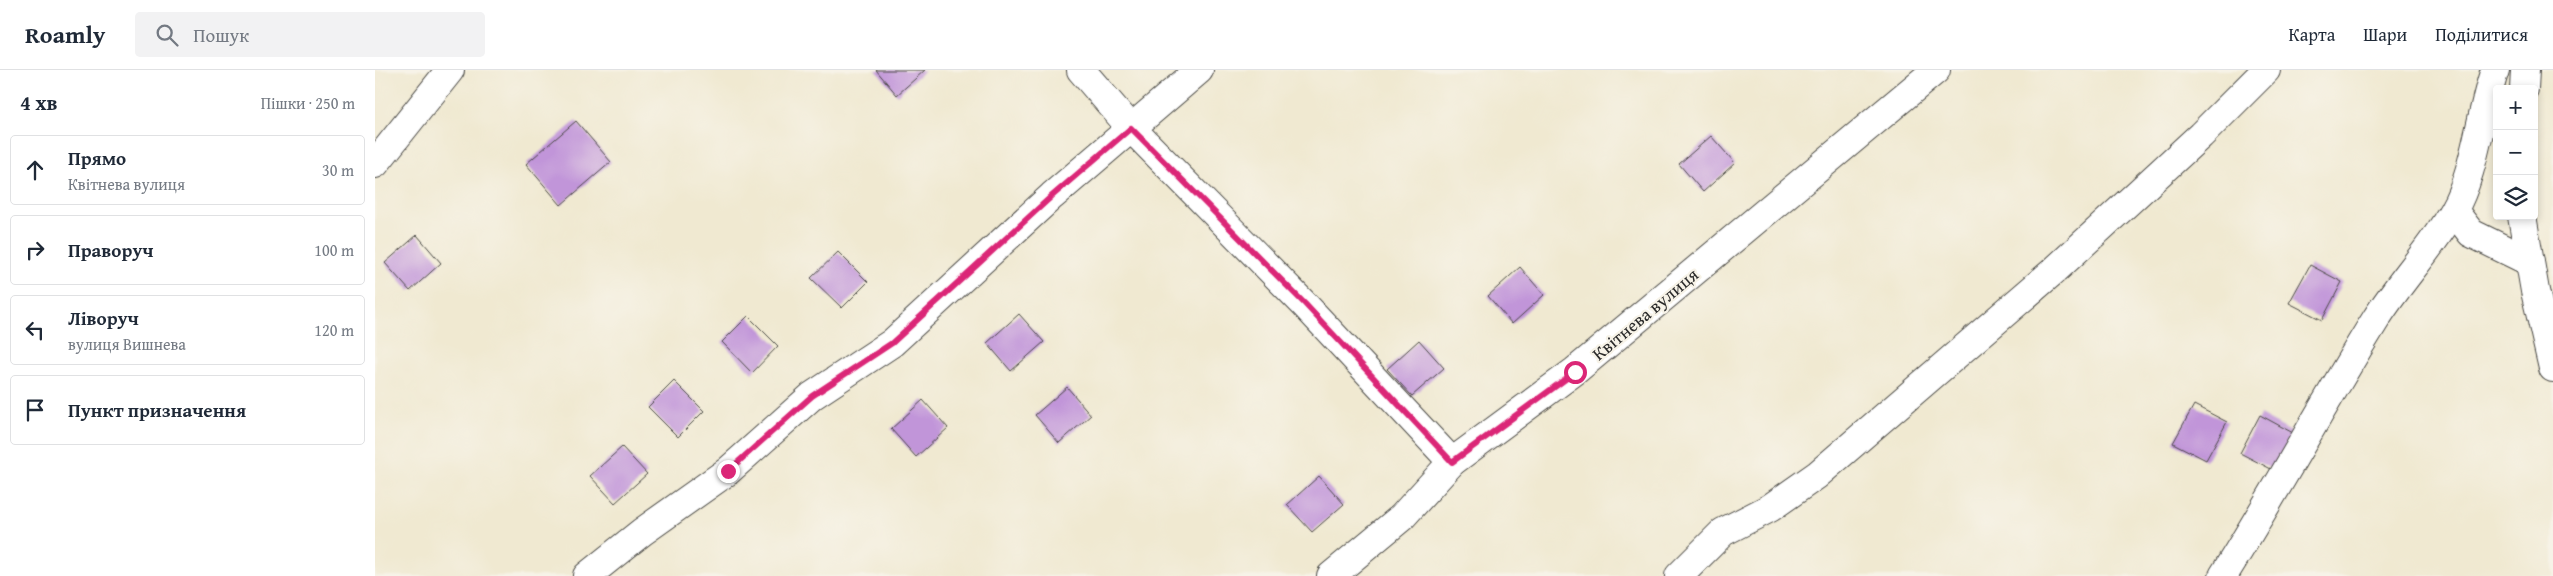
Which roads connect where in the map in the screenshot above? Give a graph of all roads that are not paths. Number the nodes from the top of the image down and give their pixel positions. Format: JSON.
{"nodes":[{"id":1,"x":450,"y":70,"type":"edge"},
{"id":2,"x":1081,"y":70,"type":"edge"},
{"id":3,"x":1199,"y":70,"type":"edge"},
{"id":4,"x":1936,"y":70,"type":"edge"},
{"id":5,"x":2266,"y":70,"type":"edge"},
{"id":6,"x":2495,"y":70,"type":"edge"},
{"id":7,"x":2525,"y":70,"type":"edge"},
{"id":8,"x":2524,"y":85,"type":"edge"},
{"id":9,"x":1131,"y":128,"type":"junction"},
{"id":10,"x":375,"y":164,"type":"edge"},
{"id":11,"x":2454,"y":210,"type":"junction"},
{"id":12,"x":2523,"y":220,"type":"edge"},
{"id":13,"x":2530,"y":262,"type":"junction"},
{"id":14,"x":2553,"y":368,"type":"edge"},
{"id":15,"x":1452,"y":462,"type":"junction"},
{"id":16,"x":587,"y":576,"type":"edge"},
{"id":17,"x":1331,"y":576,"type":"edge"},
{"id":18,"x":1679,"y":576,"type":"edge"},
{"id":19,"x":2223,"y":576,"type":"edge"}],
"edges":[{"from":1,"to":10,"type":"street"},
{"from":2,"to":9,"type":"street"},
{"from":3,"to":9,"type":"street"},
{"from":4,"to":15,"type":"street","name":"Квітнева вулиця"},
{"from":5,"to":18,"type":"street"},
{"from":6,"to":11,"type":"street"},
{"from":7,"to":8,"type":"street"},
{"from":9,"to":15,"type":"street"},
{"from":9,"to":16,"type":"street"},
{"from":11,"to":13,"type":"street"},
{"from":11,"to":19,"type":"street"},
{"from":12,"to":13,"type":"street"},
{"from":13,"to":14,"type":"street"},
{"from":15,"to":17,"type":"street","name":"Квітнева вулиця"}]}
